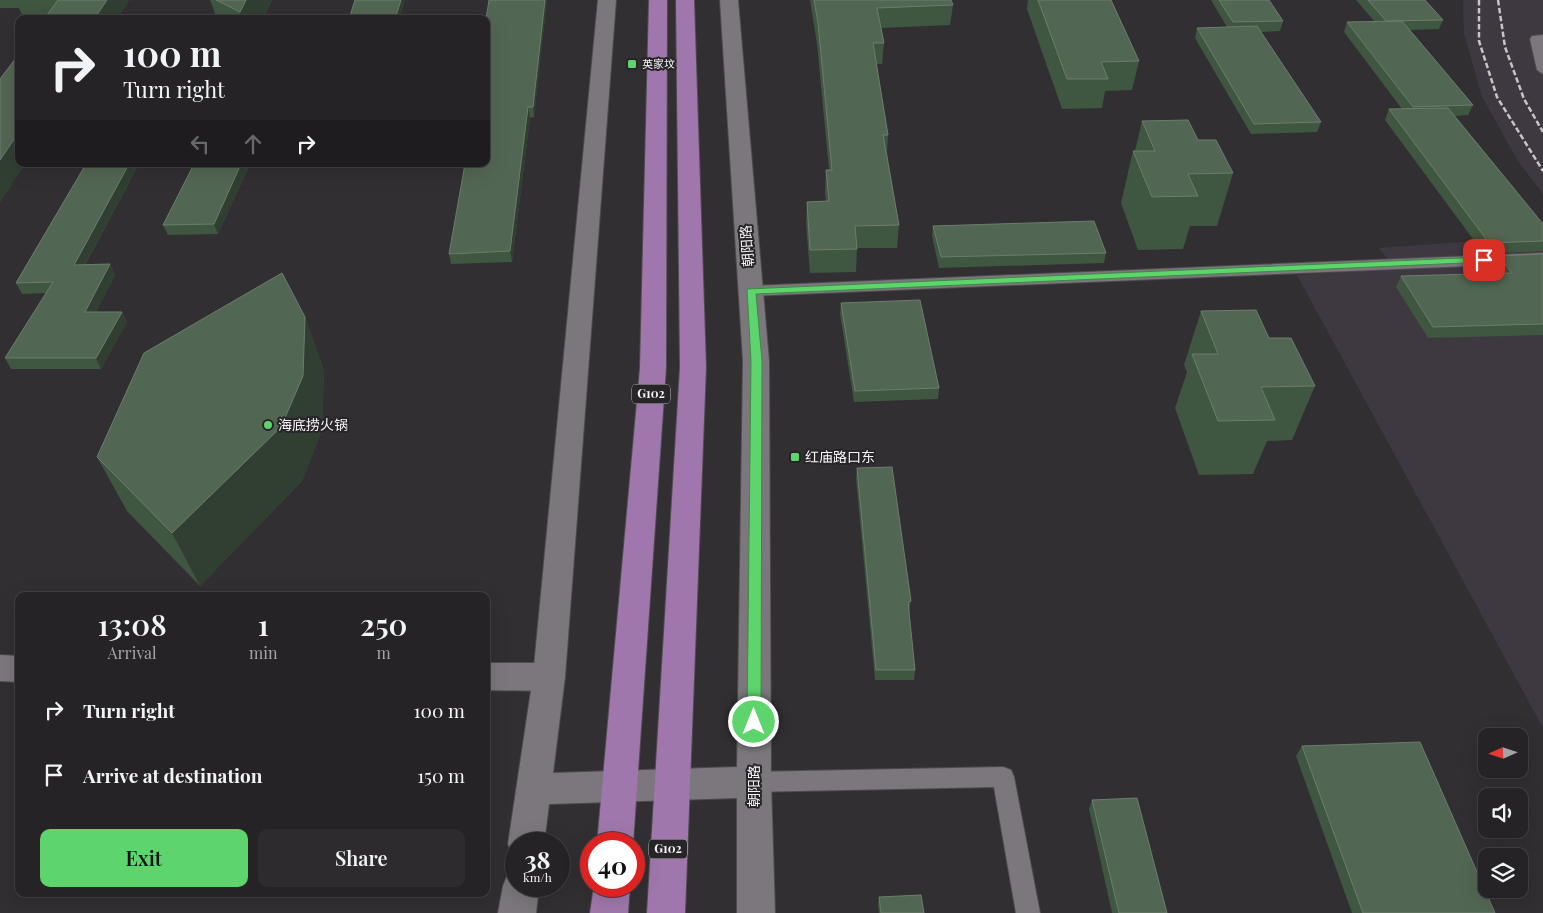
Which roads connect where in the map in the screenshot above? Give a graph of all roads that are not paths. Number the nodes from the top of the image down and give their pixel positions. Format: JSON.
{"nodes":[{"id":1,"x":607,"y":0,"type":"edge"},
{"id":2,"x":658,"y":0,"type":"edge"},
{"id":3,"x":685,"y":0,"type":"edge"},
{"id":4,"x":729,"y":0,"type":"edge"},
{"id":5,"x":1543,"y":39,"type":"edge"},
{"id":6,"x":1543,"y":70,"type":"edge"},
{"id":7,"x":1543,"y":258,"type":"edge"},
{"id":8,"x":750,"y":291,"type":"junction"},
{"id":9,"x":0,"y":668,"type":"edge"},
{"id":10,"x":15,"y":669,"type":"edge"},
{"id":11,"x":490,"y":676,"type":"edge"},
{"id":12,"x":548,"y":678,"type":"junction"},
{"id":13,"x":754,"y":782,"type":"junction"},
{"id":14,"x":671,"y":786,"type":"junction"},
{"id":15,"x":620,"y":787,"type":"junction"},
{"id":16,"x":533,"y":789,"type":"junction"},
{"id":17,"x":528,"y":832,"type":"edge"},
{"id":18,"x":616,"y":832,"type":"edge"},
{"id":19,"x":519,"y":897,"type":"edge"},
{"id":20,"x":611,"y":897,"type":"edge"},
{"id":21,"x":517,"y":913,"type":"edge"},
{"id":22,"x":609,"y":913,"type":"edge"},
{"id":23,"x":666,"y":913,"type":"edge"},
{"id":24,"x":756,"y":913,"type":"edge"},
{"id":25,"x":1028,"y":913,"type":"edge"}],
"edges":[{"from":1,"to":12,"type":"street"},
{"from":2,"to":15,"type":"highway","number":"G102"},
{"from":3,"to":14,"type":"highway","number":"G102"},
{"from":4,"to":8,"type":"street","name":"朝阳路"},
{"from":5,"to":6,"type":"lane"},
{"from":7,"to":8,"type":"lane"},
{"from":8,"to":13,"type":"street","name":"朝阳路"},
{"from":9,"to":10,"type":"street"},
{"from":11,"to":12,"type":"street"},
{"from":12,"to":16,"type":"street"},
{"from":13,"to":14,"type":"street"},
{"from":13,"to":24,"type":"street","name":"朝阳路"},
{"from":13,"to":25,"type":"lane"},
{"from":14,"to":15,"type":"street"},
{"from":14,"to":23,"type":"highway","number":"G102"},
{"from":15,"to":16,"type":"street"},
{"from":15,"to":18,"type":"highway","number":"G102"},
{"from":16,"to":17,"type":"street"},
{"from":19,"to":21,"type":"street"},
{"from":20,"to":22,"type":"highway"}]}
